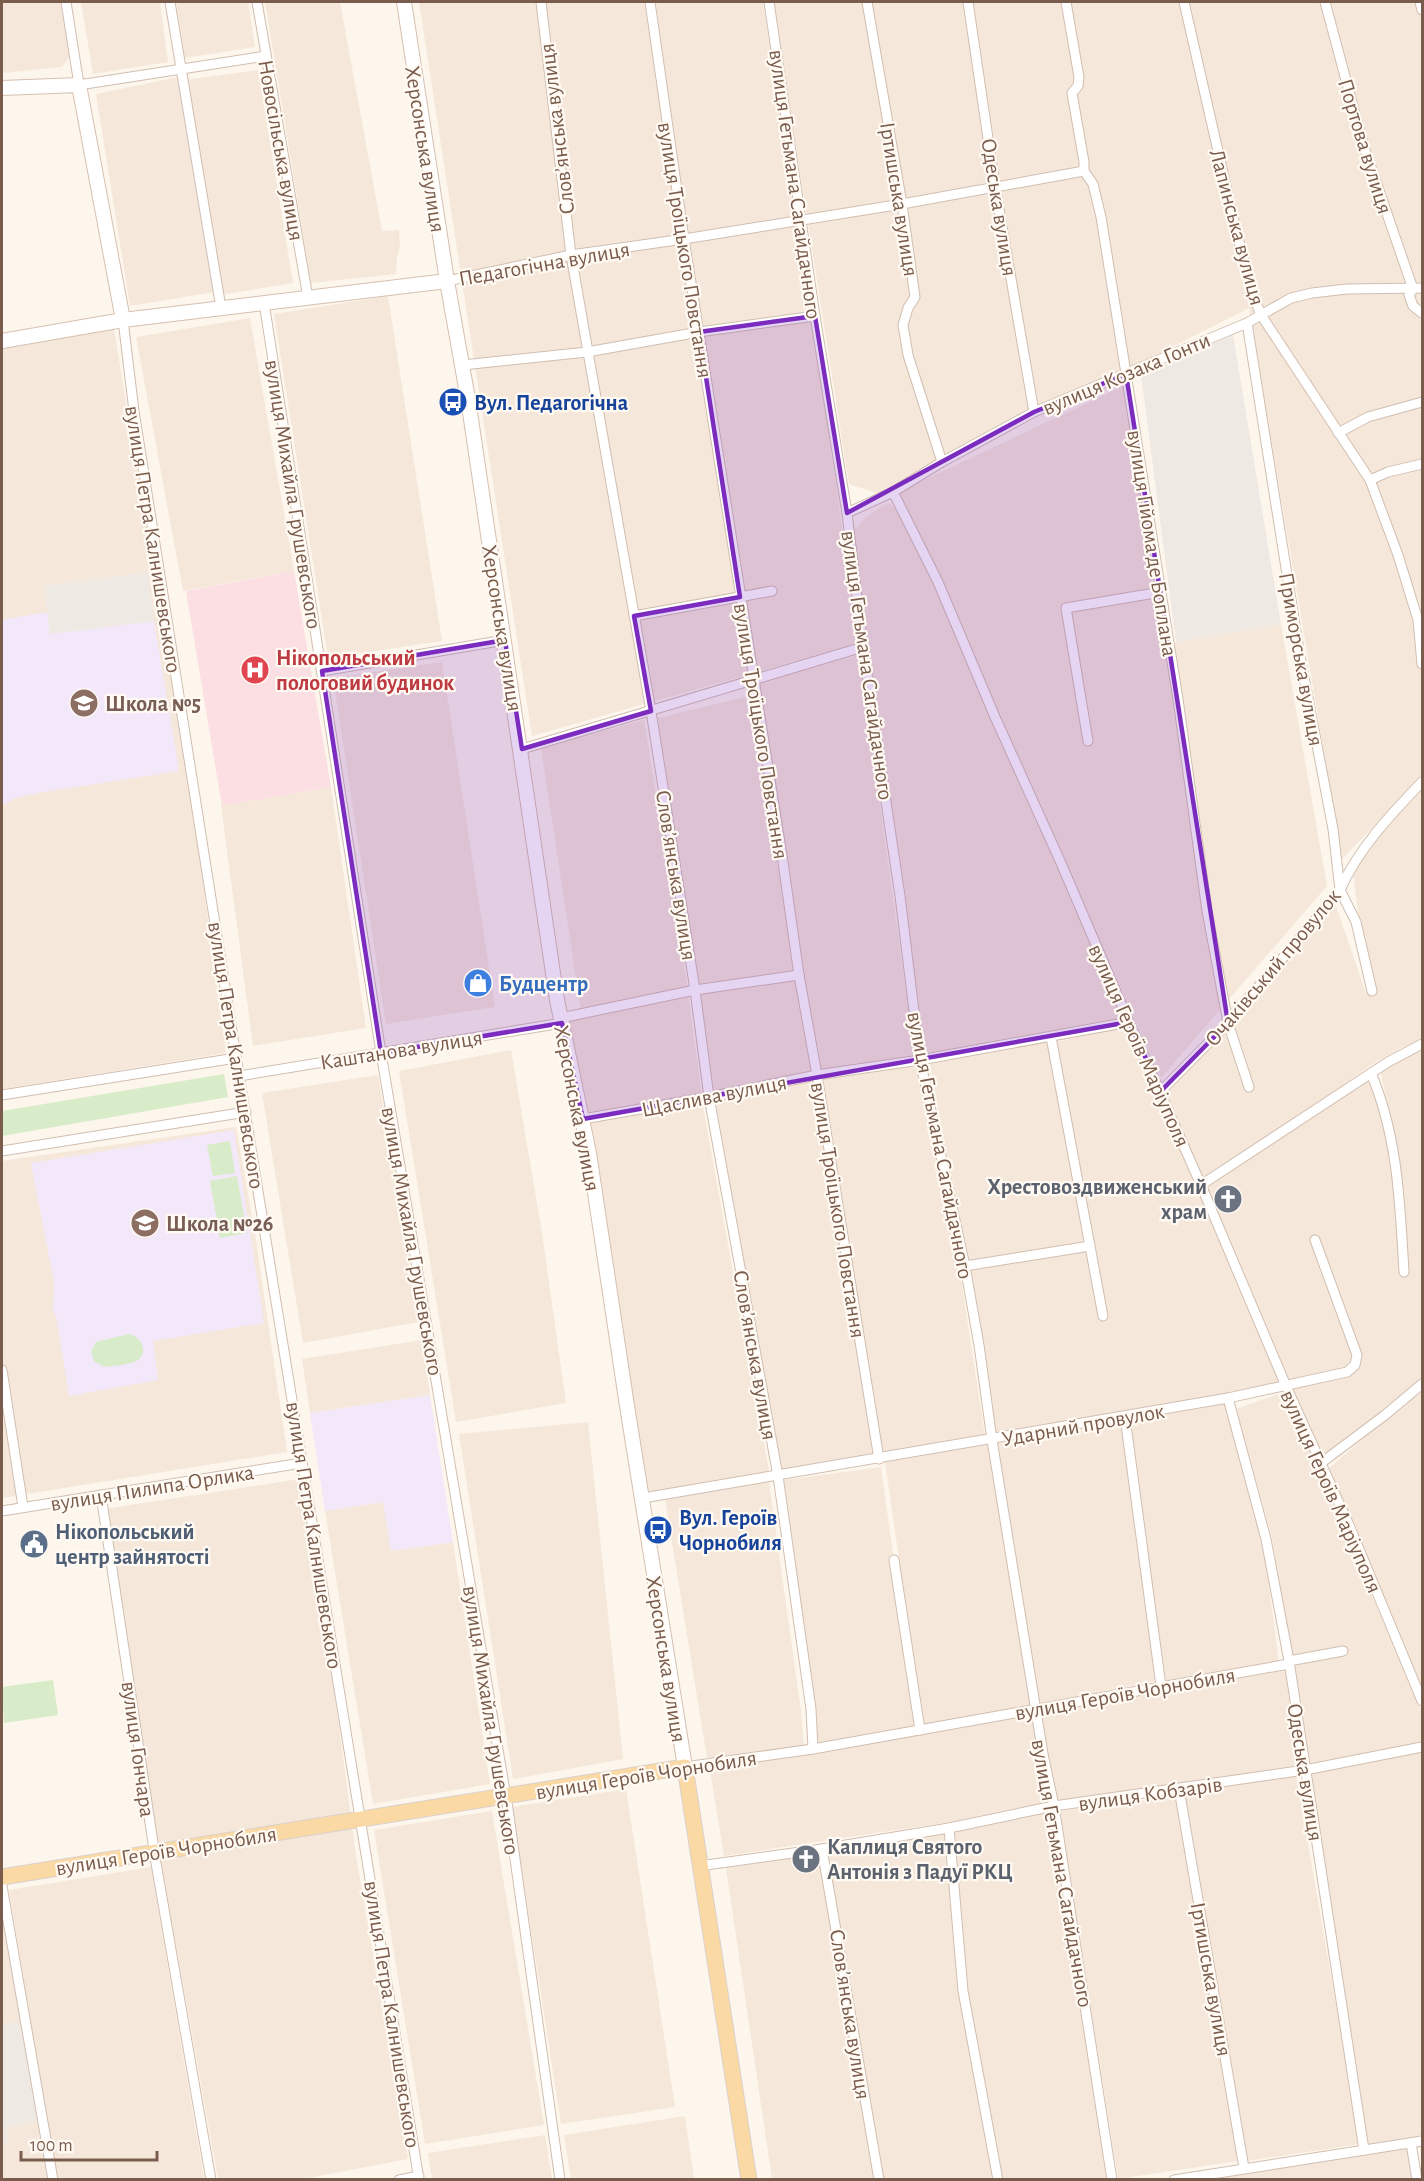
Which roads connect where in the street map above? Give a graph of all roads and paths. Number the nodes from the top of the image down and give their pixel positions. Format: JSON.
{"nodes":[{"id":1,"x":66,"y":2,"type":"edge"},
{"id":2,"x":170,"y":2,"type":"edge"},
{"id":3,"x":258,"y":2,"type":"edge"},
{"id":4,"x":404,"y":2,"type":"edge"},
{"id":5,"x":541,"y":2,"type":"edge"},
{"id":6,"x":650,"y":2,"type":"edge"},
{"id":7,"x":769,"y":2,"type":"edge"},
{"id":8,"x":867,"y":2,"type":"edge"},
{"id":9,"x":968,"y":2,"type":"edge"},
{"id":10,"x":1066,"y":2,"type":"edge"},
{"id":11,"x":1184,"y":2,"type":"edge"},
{"id":12,"x":1324,"y":2,"type":"edge"},
{"id":13,"x":1420,"y":2,"type":"edge"},
{"id":14,"x":1422,"y":10,"type":"edge"},
{"id":15,"x":266,"y":56,"type":"junction"},
{"id":16,"x":181,"y":70,"type":"junction"},
{"id":17,"x":79,"y":85,"type":"junction"},
{"id":18,"x":2,"y":88,"type":"edge"},
{"id":19,"x":1084,"y":171,"type":"junction"},
{"id":20,"x":995,"y":186,"type":"junction"},
{"id":21,"x":902,"y":204,"type":"junction"},
{"id":22,"x":801,"y":220,"type":"junction"},
{"id":23,"x":684,"y":239,"type":"junction"},
{"id":24,"x":571,"y":255,"type":"junction"},
{"id":25,"x":447,"y":281,"type":"junction"},
{"id":26,"x":1418,"y":288,"type":"edge"},
{"id":27,"x":308,"y":298,"type":"junction"},
{"id":28,"x":268,"y":302,"type":"junction"},
{"id":29,"x":221,"y":308,"type":"junction"},
{"id":30,"x":1422,"y":313,"type":"edge"},
{"id":31,"x":1261,"y":315,"type":"junction"},
{"id":32,"x":815,"y":316,"type":"junction"},
{"id":33,"x":123,"y":320,"type":"junction"},
{"id":34,"x":1247,"y":323,"type":"junction"},
{"id":35,"x":699,"y":332,"type":"junction"},
{"id":36,"x":2,"y":341,"type":"edge"},
{"id":37,"x":587,"y":352,"type":"junction"},
{"id":38,"x":463,"y":365,"type":"junction"},
{"id":39,"x":1126,"y":374,"type":"junction"},
{"id":40,"x":1422,"y":402,"type":"edge"},
{"id":41,"x":1034,"y":412,"type":"junction"},
{"id":42,"x":1338,"y":432,"type":"junction"},
{"id":43,"x":942,"y":462,"type":"junction"},
{"id":44,"x":1422,"y":464,"type":"edge"},
{"id":45,"x":1370,"y":480,"type":"junction"},
{"id":46,"x":893,"y":492,"type":"junction"},
{"id":47,"x":846,"y":513,"type":"junction"},
{"id":48,"x":772,"y":591,"type":"dead end"},
{"id":49,"x":1161,"y":592,"type":"junction"},
{"id":50,"x":740,"y":597,"type":"junction"},
{"id":51,"x":634,"y":616,"type":"junction"},
{"id":52,"x":1420,"y":619,"type":"edge"},
{"id":53,"x":504,"y":640,"type":"junction"},
{"id":54,"x":864,"y":647,"type":"junction"},
{"id":55,"x":1422,"y":664,"type":"edge"},
{"id":56,"x":322,"y":671,"type":"junction"},
{"id":57,"x":754,"y":679,"type":"junction"},
{"id":58,"x":651,"y":711,"type":"junction"},
{"id":59,"x":1088,"y":741,"type":"dead end"},
{"id":60,"x":522,"y":749,"type":"junction"},
{"id":61,"x":1422,"y":782,"type":"edge"},
{"id":62,"x":1340,"y":890,"type":"junction"},
{"id":63,"x":799,"y":975,"type":"junction"},
{"id":64,"x":695,"y":990,"type":"junction"},
{"id":65,"x":1372,"y":991,"type":"dead end"},
{"id":66,"x":561,"y":1020,"type":"junction"},
{"id":67,"x":1129,"y":1022,"type":"junction"},
{"id":68,"x":1228,"y":1023,"type":"junction"},
{"id":69,"x":1051,"y":1037,"type":"junction"},
{"id":70,"x":1422,"y":1044,"type":"edge"},
{"id":71,"x":381,"y":1053,"type":"junction"},
{"id":72,"x":236,"y":1058,"type":"junction"},
{"id":73,"x":920,"y":1060,"type":"junction"},
{"id":74,"x":1371,"y":1074,"type":"junction"},
{"id":75,"x":817,"y":1075,"type":"junction"},
{"id":76,"x":239,"y":1076,"type":"junction"},
{"id":77,"x":1249,"y":1087,"type":"dead end"},
{"id":78,"x":1161,"y":1091,"type":"junction"},
{"id":79,"x":2,"y":1095,"type":"edge"},
{"id":80,"x":709,"y":1097,"type":"junction"},
{"id":81,"x":246,"y":1112,"type":"junction"},
{"id":82,"x":583,"y":1119,"type":"junction"},
{"id":83,"x":2,"y":1151,"type":"edge"},
{"id":84,"x":1202,"y":1185,"type":"junction"},
{"id":85,"x":1315,"y":1240,"type":"dead end"},
{"id":86,"x":1090,"y":1246,"type":"junction"},
{"id":87,"x":965,"y":1266,"type":"junction"},
{"id":88,"x":1404,"y":1272,"type":"dead end"},
{"id":89,"x":1103,"y":1316,"type":"dead end"},
{"id":90,"x":2,"y":1370,"type":"edge"},
{"id":91,"x":1422,"y":1384,"type":"edge"},
{"id":92,"x":1286,"y":1386,"type":"junction"},
{"id":93,"x":1228,"y":1398,"type":"junction"},
{"id":94,"x":1125,"y":1417,"type":"junction"},
{"id":95,"x":992,"y":1440,"type":"junction"},
{"id":96,"x":879,"y":1459,"type":"junction"},
{"id":97,"x":302,"y":1463,"type":"junction"},
{"id":98,"x":1321,"y":1463,"type":"junction"},
{"id":99,"x":778,"y":1476,"type":"junction"},
{"id":100,"x":101,"y":1495,"type":"junction"},
{"id":101,"x":643,"y":1498,"type":"junction"},
{"id":102,"x":23,"y":1507,"type":"junction"},
{"id":103,"x":2,"y":1511,"type":"edge"},
{"id":104,"x":894,"y":1560,"type":"dead end"},
{"id":105,"x":1343,"y":1651,"type":"dead end"},
{"id":106,"x":1289,"y":1663,"type":"junction"},
{"id":107,"x":1161,"y":1686,"type":"junction"},
{"id":108,"x":1422,"y":1701,"type":"edge"},
{"id":109,"x":1036,"y":1710,"type":"junction"},
{"id":110,"x":920,"y":1730,"type":"junction"},
{"id":111,"x":1422,"y":1748,"type":"edge"},
{"id":112,"x":813,"y":1749,"type":"junction"},
{"id":113,"x":685,"y":1767,"type":"junction"},
{"id":114,"x":1305,"y":1770,"type":"junction"},
{"id":115,"x":1179,"y":1789,"type":"junction"},
{"id":116,"x":505,"y":1795,"type":"junction"},
{"id":117,"x":1054,"y":1806,"type":"junction"},
{"id":118,"x":362,"y":1818,"type":"junction"},
{"id":119,"x":949,"y":1828,"type":"junction"},
{"id":120,"x":822,"y":1849,"type":"junction"},
{"id":121,"x":154,"y":1852,"type":"junction"},
{"id":122,"x":699,"y":1866,"type":"junction"},
{"id":123,"x":2,"y":1877,"type":"edge"},
{"id":124,"x":2,"y":1886,"type":"edge"},
{"id":125,"x":1422,"y":2141,"type":"edge"},
{"id":126,"x":1412,"y":2143,"type":"junction"},
{"id":127,"x":1364,"y":2150,"type":"junction"},
{"id":128,"x":1244,"y":2168,"type":"junction"},
{"id":129,"x":1215,"y":2176,"type":"edge"},
{"id":130,"x":419,"y":2178,"type":"edge"},
{"id":131,"x":53,"y":2180,"type":"edge"},
{"id":132,"x":211,"y":2180,"type":"edge"},
{"id":133,"x":399,"y":2180,"type":"edge"},
{"id":134,"x":560,"y":2180,"type":"edge"},
{"id":135,"x":749,"y":2180,"type":"edge"},
{"id":136,"x":879,"y":2180,"type":"edge"},
{"id":137,"x":998,"y":2180,"type":"edge"},
{"id":138,"x":1112,"y":2180,"type":"edge"},
{"id":139,"x":1174,"y":2180,"type":"edge"},
{"id":140,"x":1417,"y":2180,"type":"edge"}],
"edges":[{"from":1,"to":17,"type":"street","name":"вулиця Петра Калнишевського"},
{"from":2,"to":16,"type":"street"},
{"from":3,"to":15,"type":"street","name":"Новосільська вулиця"},
{"from":4,"to":25,"type":"main road","name":"Херсонська вулиця"},
{"from":5,"to":24,"type":"street","name":"Словʼянська вулиця"},
{"from":6,"to":23,"type":"street","name":"вулиця Троїцького Повстання"},
{"from":7,"to":22,"type":"street","name":"вулиця Гетьмана Сагайдачного"},
{"from":8,"to":21,"type":"street","name":"Іртишська вулиця"},
{"from":9,"to":20,"type":"street","name":"Одеська вулиця"},
{"from":10,"to":19,"type":"street","name":"вулиця Гійома де Боплана"},
{"from":11,"to":31,"type":"street","name":"Лапинська вулиця"},
{"from":12,"to":26,"type":"street","name":"Портова вулиця"},
{"from":13,"to":14,"type":"street"},
{"from":15,"to":16,"type":"street"},
{"from":15,"to":27,"type":"street","name":"Новосільська вулиця"},
{"from":16,"to":17,"type":"street"},
{"from":16,"to":29,"type":"street"},
{"from":17,"to":18,"type":"main road"},
{"from":17,"to":33,"type":"main road","name":"вулиця Петра Калнишевського"},
{"from":19,"to":20,"type":"street","name":"Педагогічна вулиця"},
{"from":19,"to":39,"type":"street","name":"вулиця Гійома де Боплана"},
{"from":20,"to":21,"type":"street","name":"Педагогічна вулиця"},
{"from":20,"to":41,"type":"street","name":"Одеська вулиця"},
{"from":21,"to":22,"type":"street","name":"Педагогічна вулиця"},
{"from":21,"to":43,"type":"street","name":"Іртишська вулиця"},
{"from":22,"to":23,"type":"street","name":"Педагогічна вулиця"},
{"from":22,"to":32,"type":"street","name":"вулиця Гетьмана Сагайдачного"},
{"from":23,"to":24,"type":"street","name":"Педагогічна вулиця"},
{"from":23,"to":35,"type":"street","name":"вулиця Троїцького Повстання"},
{"from":24,"to":25,"type":"street","name":"Педагогічна вулиця"},
{"from":24,"to":37,"type":"street","name":"Словʼянська вулиця"},
{"from":25,"to":27,"type":"main road","name":"Педагогічна вулиця"},
{"from":25,"to":38,"type":"main road","name":"Херсонська вулиця"},
{"from":26,"to":30,"type":"street","name":"Портова вулиця"},
{"from":26,"to":31,"type":"street","name":"вулиця Козака Гонти"},
{"from":27,"to":28,"type":"main road","name":"Педагогічна вулиця"},
{"from":28,"to":29,"type":"main road","name":"Педагогічна вулиця"},
{"from":28,"to":56,"type":"street","name":"вулиця Михайла Грушевського"},
{"from":29,"to":33,"type":"main road","name":"Педагогічна вулиця"},
{"from":31,"to":34,"type":"street","name":"вулиця Козака Гонти"},
{"from":31,"to":42,"type":"street","name":"Лапинська вулиця"},
{"from":32,"to":35,"type":"street"},
{"from":32,"to":47,"type":"street","name":"вулиця Гетьмана Сагайдачного"},
{"from":33,"to":36,"type":"main road","name":"Педагогічна вулиця"},
{"from":33,"to":72,"type":"street","name":"вулиця Петра Калнишевського"},
{"from":34,"to":39,"type":"street","name":"вулиця Козака Гонти"},
{"from":34,"to":62,"type":"street","name":"Приморська вулиця"},
{"from":35,"to":37,"type":"street"},
{"from":35,"to":50,"type":"street","name":"вулиця Троїцького Повстання"},
{"from":37,"to":38,"type":"street"},
{"from":37,"to":51,"type":"street","name":"Словʼянська вулиця"},
{"from":38,"to":53,"type":"main road","name":"Херсонська вулиця"},
{"from":39,"to":41,"type":"street","name":"вулиця Козака Гонти"},
{"from":39,"to":49,"type":"street","name":"вулиця Гійома де Боплана"},
{"from":40,"to":42,"type":"street"},
{"from":41,"to":43,"type":"street","name":"вулиця Козака Гонти"},
{"from":42,"to":45,"type":"street","name":"Лапинська вулиця"},
{"from":43,"to":46,"type":"street","name":"вулиця Козака Гонти"},
{"from":44,"to":45,"type":"street"},
{"from":45,"to":52,"type":"street","name":"Лапинська вулиця"},
{"from":46,"to":47,"type":"street","name":"вулиця Козака Гонти"},
{"from":46,"to":67,"type":"street","name":"вулиця Героїв Маріуполя"},
{"from":47,"to":54,"type":"street","name":"вулиця Гетьмана Сагайдачного"},
{"from":48,"to":50,"type":"street"},
{"from":49,"to":59,"type":"street"},
{"from":49,"to":68,"type":"street","name":"вулиця Гійома де Боплана"},
{"from":50,"to":51,"type":"street"},
{"from":50,"to":57,"type":"street","name":"вулиця Троїцького Повстання"},
{"from":51,"to":58,"type":"street","name":"Словʼянська вулиця"},
{"from":52,"to":55,"type":"street","name":"Лапинська вулиця"},
{"from":53,"to":56,"type":"street"},
{"from":53,"to":60,"type":"main road","name":"Херсонська вулиця"},
{"from":54,"to":57,"type":"street"},
{"from":54,"to":73,"type":"street","name":"вулиця Гетьмана Сагайдачного"},
{"from":56,"to":71,"type":"street","name":"вулиця Михайла Грушевського"},
{"from":57,"to":58,"type":"street"},
{"from":57,"to":63,"type":"street","name":"вулиця Троїцького Повстання"},
{"from":58,"to":60,"type":"street"},
{"from":58,"to":64,"type":"street","name":"Словʼянська вулиця"},
{"from":60,"to":66,"type":"main road","name":"Херсонська вулиця"},
{"from":61,"to":62,"type":"street","name":"Очаківський провулок"},
{"from":62,"to":65,"type":"street","name":"Приморська вулиця"},
{"from":62,"to":68,"type":"street","name":"Очаківський провулок"},
{"from":63,"to":64,"type":"street","name":"Каштанова вулиця"},
{"from":63,"to":75,"type":"street","name":"вулиця Троїцького Повстання"},
{"from":64,"to":66,"type":"street","name":"Каштанова вулиця"},
{"from":64,"to":80,"type":"street","name":"Словʼянська вулиця"},
{"from":66,"to":71,"type":"street","name":"Каштанова вулиця"},
{"from":66,"to":82,"type":"main road","name":"Херсонська вулиця"},
{"from":67,"to":69,"type":"street","name":"Щаслива вулиця"},
{"from":67,"to":78,"type":"street","name":"вулиця Героїв Маріуполя"},
{"from":68,"to":77,"type":"street","name":"вулиця Гійома де Боплана"},
{"from":68,"to":78,"type":"street","name":"Очаківський провулок"},
{"from":69,"to":73,"type":"street","name":"Щаслива вулиця"},
{"from":69,"to":86,"type":"street"},
{"from":70,"to":74,"type":"street"},
{"from":71,"to":76,"type":"street","name":"Каштанова вулиця"},
{"from":71,"to":116,"type":"street","name":"вулиця Михайла Грушевського"},
{"from":72,"to":76,"type":"street","name":"вулиця Петра Калнишевського"},
{"from":72,"to":79,"type":"street"},
{"from":73,"to":75,"type":"street","name":"Щаслива вулиця"},
{"from":73,"to":87,"type":"street","name":"вулиця Гетьмана Сагайдачного"},
{"from":74,"to":84,"type":"street"},
{"from":74,"to":88,"type":"street"},
{"from":75,"to":80,"type":"street","name":"Щаслива вулиця"},
{"from":75,"to":96,"type":"street","name":"вулиця Троїцького Повстання"},
{"from":76,"to":81,"type":"street","name":"вулиця Петра Калнишевського"},
{"from":78,"to":84,"type":"street","name":"вулиця Героїв Маріуполя"},
{"from":80,"to":82,"type":"street","name":"Щаслива вулиця"},
{"from":80,"to":99,"type":"street","name":"Словʼянська вулиця"},
{"from":81,"to":83,"type":"street"},
{"from":81,"to":97,"type":"street","name":"вулиця Петра Калнишевського"},
{"from":82,"to":101,"type":"main road","name":"Херсонська вулиця"},
{"from":84,"to":92,"type":"street","name":"вулиця Героїв Маріуполя"},
{"from":85,"to":92,"type":"street"},
{"from":86,"to":87,"type":"street"},
{"from":86,"to":89,"type":"street"},
{"from":87,"to":95,"type":"street","name":"вулиця Гетьмана Сагайдачного"},
{"from":90,"to":102,"type":"street"},
{"from":91,"to":98,"type":"street"},
{"from":92,"to":93,"type":"street","name":"Ударний провулок"},
{"from":92,"to":98,"type":"street","name":"вулиця Героїв Маріуполя"},
{"from":93,"to":94,"type":"street","name":"Ударний провулок"},
{"from":93,"to":106,"type":"street","name":"Одеська вулиця"},
{"from":94,"to":95,"type":"street","name":"Ударний провулок"},
{"from":94,"to":107,"type":"street"},
{"from":95,"to":96,"type":"street","name":"Ударний провулок"},
{"from":95,"to":109,"type":"street","name":"вулиця Гетьмана Сагайдачного"},
{"from":96,"to":99,"type":"street","name":"Ударний провулок"},
{"from":97,"to":100,"type":"street","name":"вулиця Пилипа Орлика"},
{"from":97,"to":118,"type":"street","name":"вулиця Петра Калнишевського"},
{"from":98,"to":108,"type":"street","name":"вулиця Героїв Маріуполя"},
{"from":99,"to":101,"type":"street","name":"Ударний провулок"},
{"from":99,"to":112,"type":"street","name":"Словʼянська вулиця"},
{"from":100,"to":102,"type":"street","name":"вулиця Пилипа Орлика"},
{"from":100,"to":121,"type":"street","name":"вулиця Гончара"},
{"from":101,"to":113,"type":"main road","name":"Херсонська вулиця"},
{"from":102,"to":103,"type":"street","name":"вулиця Пилипа Орлика"},
{"from":104,"to":110,"type":"street"},
{"from":105,"to":106,"type":"street","name":"вулиця Героїв Чорнобиля"},
{"from":106,"to":107,"type":"street","name":"вулиця Героїв Чорнобиля"},
{"from":106,"to":114,"type":"street","name":"Одеська вулиця"},
{"from":107,"to":109,"type":"street","name":"вулиця Героїв Чорнобиля"},
{"from":109,"to":110,"type":"street","name":"вулиця Героїв Чорнобиля"},
{"from":109,"to":117,"type":"street","name":"вулиця Гетьмана Сагайдачного"},
{"from":110,"to":112,"type":"street","name":"вулиця Героїв Чорнобиля"},
{"from":111,"to":114,"type":"street","name":"вулиця Кобзарів"},
{"from":112,"to":113,"type":"street","name":"вулиця Героїв Чорнобиля"},
{"from":113,"to":116,"type":"main road","name":"вулиця Героїв Чорнобиля"},
{"from":113,"to":122,"type":"main road","name":"Херсонська вулиця"},
{"from":114,"to":115,"type":"street","name":"вулиця Кобзарів"},
{"from":114,"to":127,"type":"street","name":"Одеська вулиця"},
{"from":115,"to":117,"type":"street","name":"вулиця Кобзарів"},
{"from":115,"to":128,"type":"street","name":"Іртишська вулиця"},
{"from":116,"to":118,"type":"main road","name":"вулиця Героїв Чорнобиля"},
{"from":116,"to":134,"type":"street","name":"вулиця Михайла Грушевського"},
{"from":117,"to":119,"type":"street","name":"вулиця Кобзарів"},
{"from":117,"to":138,"type":"street","name":"вулиця Гетьмана Сагайдачного"},
{"from":118,"to":121,"type":"main road","name":"вулиця Героїв Чорнобиля"},
{"from":118,"to":130,"type":"street","name":"вулиця Петра Калнишевського"},
{"from":119,"to":120,"type":"street","name":"вулиця Кобзарів"},
{"from":119,"to":137,"type":"street"},
{"from":120,"to":122,"type":"street","name":"вулиця Кобзарів"},
{"from":120,"to":136,"type":"street","name":"Словʼянська вулиця"},
{"from":121,"to":123,"type":"main road","name":"вулиця Героїв Чорнобиля"},
{"from":121,"to":132,"type":"street","name":"вулиця Гончара"},
{"from":122,"to":135,"type":"main road","name":"Херсонська вулиця"},
{"from":124,"to":131,"type":"street"},
{"from":125,"to":126,"type":"street"},
{"from":126,"to":127,"type":"street"},
{"from":126,"to":140,"type":"street"},
{"from":127,"to":128,"type":"street"},
{"from":128,"to":129,"type":"street"},
{"from":129,"to":139,"type":"street"},
{"from":130,"to":133,"type":"street"}]}
